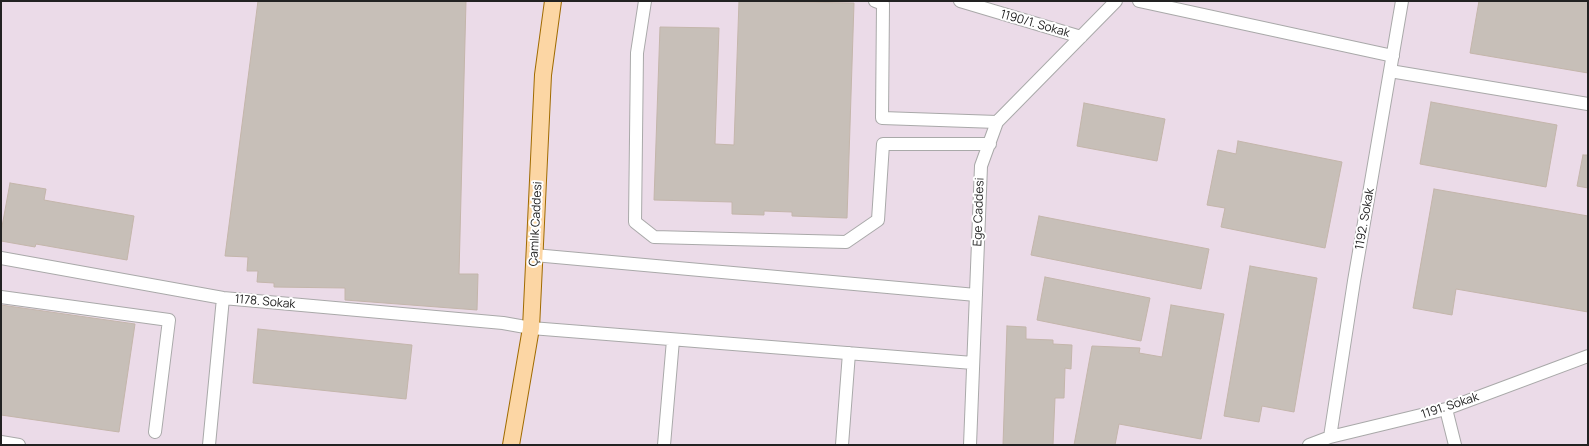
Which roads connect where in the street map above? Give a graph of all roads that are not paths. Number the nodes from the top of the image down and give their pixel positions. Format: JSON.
{"nodes":[{"id":1,"x":553,"y":1,"type":"edge"},
{"id":2,"x":645,"y":1,"type":"edge"},
{"id":3,"x":875,"y":1,"type":"edge"},
{"id":4,"x":960,"y":1,"type":"edge"},
{"id":5,"x":1116,"y":1,"type":"edge"},
{"id":6,"x":1139,"y":1,"type":"edge"},
{"id":7,"x":1402,"y":1,"type":"edge"},
{"id":8,"x":1081,"y":37,"type":"junction"},
{"id":9,"x":1393,"y":56,"type":"junction"},
{"id":10,"x":1390,"y":71,"type":"junction"},
{"id":11,"x":1588,"y":104,"type":"edge"},
{"id":12,"x":997,"y":122,"type":"junction"},
{"id":13,"x":990,"y":144,"type":"junction"},
{"id":14,"x":534,"y":255,"type":"junction"},
{"id":15,"x":1,"y":258,"type":"edge"},
{"id":16,"x":976,"y":295,"type":"junction"},
{"id":17,"x":1,"y":297,"type":"edge"},
{"id":18,"x":223,"y":298,"type":"junction"},
{"id":19,"x":531,"y":328,"type":"junction"},
{"id":20,"x":673,"y":340,"type":"junction"},
{"id":21,"x":849,"y":353,"type":"junction"},
{"id":22,"x":1588,"y":356,"type":"edge"},
{"id":23,"x":973,"y":362,"type":"junction"},
{"id":24,"x":1446,"y":410,"type":"junction"},
{"id":25,"x":155,"y":432,"type":"dead end"},
{"id":26,"x":1330,"y":438,"type":"junction"},
{"id":27,"x":1,"y":442,"type":"edge"},
{"id":28,"x":19,"y":445,"type":"edge"},
{"id":29,"x":209,"y":445,"type":"edge"},
{"id":30,"x":511,"y":445,"type":"edge"},
{"id":31,"x":664,"y":445,"type":"edge"},
{"id":32,"x":842,"y":445,"type":"edge"},
{"id":33,"x":970,"y":445,"type":"edge"},
{"id":34,"x":1308,"y":445,"type":"edge"},
{"id":35,"x":1455,"y":445,"type":"edge"}],
"edges":[{"from":1,"to":14,"type":"main road","name":"Çamlık Caddesi"},
{"from":2,"to":13,"type":"street"},
{"from":3,"to":12,"type":"street"},
{"from":4,"to":8,"type":"street","name":"1190/1. Sokak"},
{"from":5,"to":8,"type":"street","name":"Ege Caddesi"},
{"from":6,"to":9,"type":"street"},
{"from":7,"to":9,"type":"street","name":"1192. Sokak"},
{"from":8,"to":12,"type":"street","name":"Ege Caddesi"},
{"from":9,"to":10,"type":"street","name":"1192. Sokak"},
{"from":10,"to":11,"type":"street"},
{"from":10,"to":26,"type":"street","name":"1192. Sokak"},
{"from":12,"to":13,"type":"street","name":"Ege Caddesi"},
{"from":13,"to":16,"type":"street","name":"Ege Caddesi"},
{"from":14,"to":16,"type":"street"},
{"from":14,"to":19,"type":"main road","name":"Çamlık Caddesi"},
{"from":15,"to":18,"type":"street","name":"1178. Sokak"},
{"from":16,"to":23,"type":"street","name":"Ege Caddesi"},
{"from":17,"to":25,"type":"street"},
{"from":18,"to":19,"type":"street","name":"1178. Sokak"},
{"from":18,"to":29,"type":"street"},
{"from":19,"to":20,"type":"street","name":"1178. Sokak"},
{"from":19,"to":30,"type":"main road","name":"Çamlık Caddesi"},
{"from":20,"to":21,"type":"street","name":"1178. Sokak"},
{"from":20,"to":31,"type":"street"},
{"from":21,"to":23,"type":"street","name":"1178. Sokak"},
{"from":21,"to":32,"type":"street"},
{"from":22,"to":24,"type":"street","name":"1191. Sokak"},
{"from":23,"to":33,"type":"street","name":"Ege Caddesi"},
{"from":24,"to":26,"type":"street","name":"1191. Sokak"},
{"from":24,"to":35,"type":"street"},
{"from":26,"to":34,"type":"street","name":"1191. Sokak"},
{"from":27,"to":28,"type":"street"}]}
